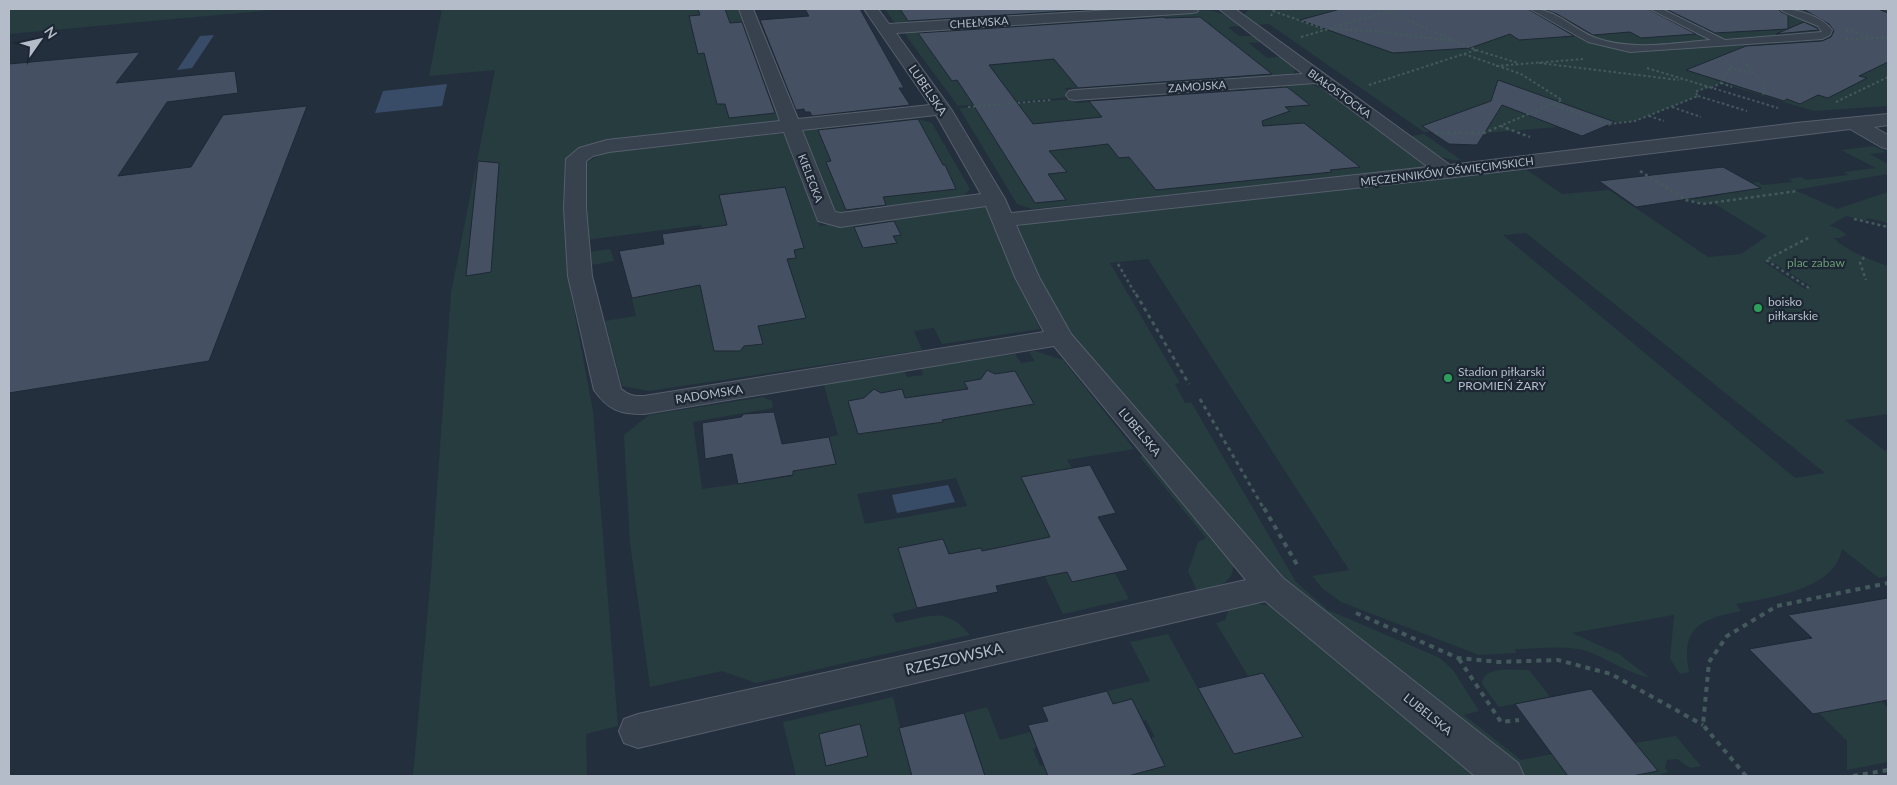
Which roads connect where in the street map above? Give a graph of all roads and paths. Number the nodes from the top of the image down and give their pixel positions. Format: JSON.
{"nodes":[{"id":1,"x":746,"y":9,"type":"edge"},
{"id":2,"x":1192,"y":9,"type":"edge"},
{"id":3,"x":1396,"y":9,"type":"edge"},
{"id":4,"x":1499,"y":9,"type":"edge"},
{"id":5,"x":1511,"y":9,"type":"edge"},
{"id":6,"x":1535,"y":9,"type":"edge"},
{"id":7,"x":1655,"y":9,"type":"edge"},
{"id":8,"x":1785,"y":9,"type":"edge"},
{"id":9,"x":1233,"y":10,"type":"edge"},
{"id":10,"x":1273,"y":11,"type":"dead end"},
{"id":11,"x":1390,"y":12,"type":"junction"},
{"id":12,"x":878,"y":19,"type":"edge"},
{"id":13,"x":1330,"y":29,"type":"junction"},
{"id":14,"x":1326,"y":30,"type":"junction"},
{"id":15,"x":1304,"y":36,"type":"dead end"},
{"id":16,"x":1458,"y":42,"type":"junction"},
{"id":17,"x":1726,"y":44,"type":"junction"},
{"id":18,"x":1476,"y":50,"type":"junction"},
{"id":19,"x":1464,"y":54,"type":"junction"},
{"id":20,"x":1536,"y":62,"type":"dead end"},
{"id":21,"x":1522,"y":64,"type":"dead end"},
{"id":22,"x":1647,"y":68,"type":"dead end"},
{"id":23,"x":1729,"y":68,"type":"junction"},
{"id":24,"x":1753,"y":73,"type":"junction"},
{"id":25,"x":1318,"y":78,"type":"junction"},
{"id":26,"x":1695,"y":83,"type":"junction"},
{"id":27,"x":1721,"y":83,"type":"junction"},
{"id":28,"x":1732,"y":86,"type":"dead end"},
{"id":29,"x":1710,"y":87,"type":"junction"},
{"id":30,"x":1361,"y":88,"type":"dead end"},
{"id":31,"x":1075,"y":95,"type":"joint"},
{"id":32,"x":1763,"y":96,"type":"dead end"},
{"id":33,"x":1552,"y":104,"type":"junction"},
{"id":34,"x":953,"y":108,"type":"junction"},
{"id":35,"x":1783,"y":110,"type":"dead end"},
{"id":36,"x":1888,"y":120,"type":"edge"},
{"id":37,"x":1853,"y":123,"type":"junction"},
{"id":38,"x":1609,"y":124,"type":"junction"},
{"id":39,"x":791,"y":126,"type":"junction"},
{"id":40,"x":1617,"y":127,"type":"dead end"},
{"id":41,"x":1432,"y":132,"type":"dead end"},
{"id":42,"x":1888,"y":143,"type":"edge"},
{"id":43,"x":1637,"y":170,"type":"dead end"},
{"id":44,"x":1448,"y":172,"type":"junction"},
{"id":45,"x":1798,"y":191,"type":"dead end"},
{"id":46,"x":999,"y":210,"type":"junction"},
{"id":47,"x":1854,"y":219,"type":"dead end"},
{"id":48,"x":1888,"y":228,"type":"edge"},
{"id":49,"x":1810,"y":237,"type":"dead end"},
{"id":50,"x":1864,"y":257,"type":"dead end"},
{"id":51,"x":1118,"y":264,"type":"dead end"},
{"id":52,"x":1866,"y":280,"type":"dead end"},
{"id":53,"x":1809,"y":288,"type":"dead end"},
{"id":54,"x":1060,"y":337,"type":"junction"},
{"id":55,"x":1189,"y":384,"type":"dead end"},
{"id":56,"x":1200,"y":400,"type":"dead end"},
{"id":57,"x":1287,"y":580,"type":"junction"},
{"id":58,"x":1888,"y":583,"type":"edge"},
{"id":59,"x":1354,"y":612,"type":"dead end"},
{"id":60,"x":1458,"y":658,"type":"junction"},
{"id":61,"x":1519,"y":720,"type":"dead end"},
{"id":62,"x":1703,"y":725,"type":"junction"},
{"id":63,"x":638,"y":731,"type":"dead end"},
{"id":64,"x":1888,"y":770,"type":"edge"},
{"id":65,"x":1504,"y":776,"type":"edge"},
{"id":66,"x":1746,"y":776,"type":"edge"},
{"id":67,"x":1853,"y":776,"type":"edge"}],
"edges":[{"from":1,"to":39,"type":"street","name":"KIELECKA"},
{"from":2,"to":12,"type":"street","name":"CHEŁMSKA"},
{"from":3,"to":11,"type":"path"},
{"from":4,"to":5,"type":"path"},
{"from":6,"to":17,"type":"lane"},
{"from":7,"to":17,"type":"lane"},
{"from":8,"to":17,"type":"lane"},
{"from":9,"to":25,"type":"street","name":"BIAŁOSTOCKA"},
{"from":10,"to":14,"type":"path"},
{"from":11,"to":13,"type":"path"},
{"from":11,"to":16,"type":"path"},
{"from":12,"to":34,"type":"street","name":"LUBELSKA"},
{"from":13,"to":14,"type":"path"},
{"from":13,"to":16,"type":"path"},
{"from":14,"to":15,"type":"path"},
{"from":16,"to":18,"type":"path"},
{"from":18,"to":19,"type":"path"},
{"from":18,"to":21,"type":"path"},
{"from":19,"to":30,"type":"path"},
{"from":19,"to":33,"type":"path"},
{"from":20,"to":26,"type":"path"},
{"from":22,"to":26,"type":"path"},
{"from":23,"to":24,"type":"path"},
{"from":23,"to":24,"type":"path"},
{"from":23,"to":27,"type":"path"},
{"from":24,"to":32,"type":"path"},
{"from":25,"to":31,"type":"street","name":"ZAMOJSKA"},
{"from":25,"to":44,"type":"street","name":"BIAŁOSTOCKA"},
{"from":26,"to":29,"type":"path"},
{"from":27,"to":28,"type":"path"},
{"from":27,"to":29,"type":"path"},
{"from":29,"to":35,"type":"path"},
{"from":29,"to":38,"type":"path"},
{"from":31,"to":34,"type":"path"},
{"from":33,"to":38,"type":"path"},
{"from":33,"to":41,"type":"path"},
{"from":34,"to":39,"type":"street"},
{"from":34,"to":46,"type":"street","name":"LUBELSKA"},
{"from":36,"to":37,"type":"street","name":"MĘCZENNIKÓW OŚWIĘCIMSKICH"},
{"from":37,"to":42,"type":"street"},
{"from":37,"to":44,"type":"street","name":"MĘCZENNIKÓW OŚWIĘCIMSKICH"},
{"from":38,"to":40,"type":"path"},
{"from":39,"to":46,"type":"street","name":"KIELECKA"},
{"from":39,"to":54,"type":"street","name":"RADOMSKA"},
{"from":43,"to":45,"type":"path"},
{"from":44,"to":46,"type":"street","name":"MĘCZENNIKÓW OŚWIĘCIMSKICH"},
{"from":46,"to":54,"type":"street","name":"LUBELSKA"},
{"from":47,"to":48,"type":"path"},
{"from":49,"to":53,"type":"path"},
{"from":50,"to":52,"type":"path"},
{"from":51,"to":55,"type":"path"},
{"from":54,"to":57,"type":"street","name":"LUBELSKA"},
{"from":56,"to":57,"type":"path"},
{"from":57,"to":63,"type":"street","name":"RZESZOWSKA"},
{"from":57,"to":65,"type":"street","name":"LUBELSKA"},
{"from":58,"to":62,"type":"path"},
{"from":59,"to":60,"type":"path"},
{"from":60,"to":61,"type":"path"},
{"from":60,"to":62,"type":"path"},
{"from":62,"to":66,"type":"path"},
{"from":64,"to":67,"type":"path"}]}
